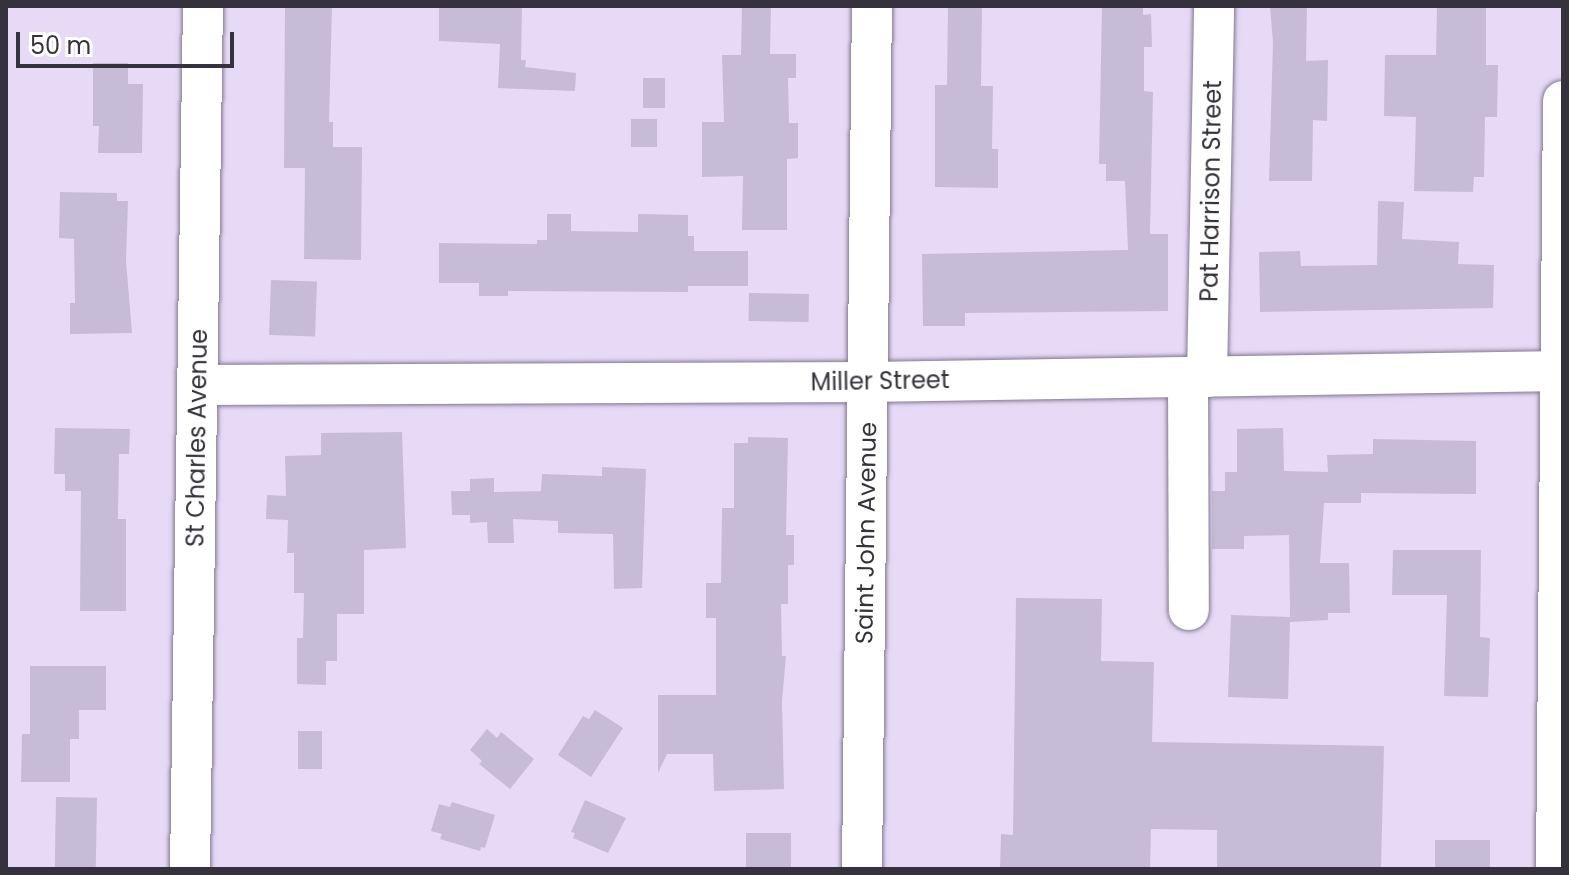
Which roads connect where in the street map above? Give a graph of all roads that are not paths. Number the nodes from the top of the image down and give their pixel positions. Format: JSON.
{"nodes":[{"id":1,"x":203,"y":6,"type":"edge"},
{"id":2,"x":872,"y":6,"type":"edge"},
{"id":3,"x":1214,"y":6,"type":"edge"},
{"id":4,"x":1563,"y":101,"type":"edge"},
{"id":5,"x":1561,"y":371,"type":"edge"},
{"id":6,"x":1197,"y":377,"type":"junction"},
{"id":7,"x":868,"y":382,"type":"junction"},
{"id":8,"x":198,"y":385,"type":"junction"},
{"id":9,"x":1189,"y":610,"type":"dead end"},
{"id":10,"x":190,"y":869,"type":"edge"},
{"id":11,"x":862,"y":869,"type":"edge"},
{"id":12,"x":1556,"y":869,"type":"edge"}],
"edges":[{"from":1,"to":8,"type":"street","name":"St Charles Avenue"},
{"from":2,"to":7,"type":"street","name":"Saint John Avenue"},
{"from":3,"to":6,"type":"street","name":"Pat Harrison Street"},
{"from":4,"to":5,"type":"street"},
{"from":5,"to":6,"type":"street","name":"Miller Street"},
{"from":5,"to":12,"type":"street"},
{"from":6,"to":7,"type":"street","name":"Miller Street"},
{"from":6,"to":9,"type":"street","name":"Pat Harrison Street"},
{"from":7,"to":8,"type":"street","name":"Miller Street"},
{"from":7,"to":11,"type":"street","name":"Saint John Avenue"},
{"from":8,"to":10,"type":"street","name":"St Charles Avenue"}]}
